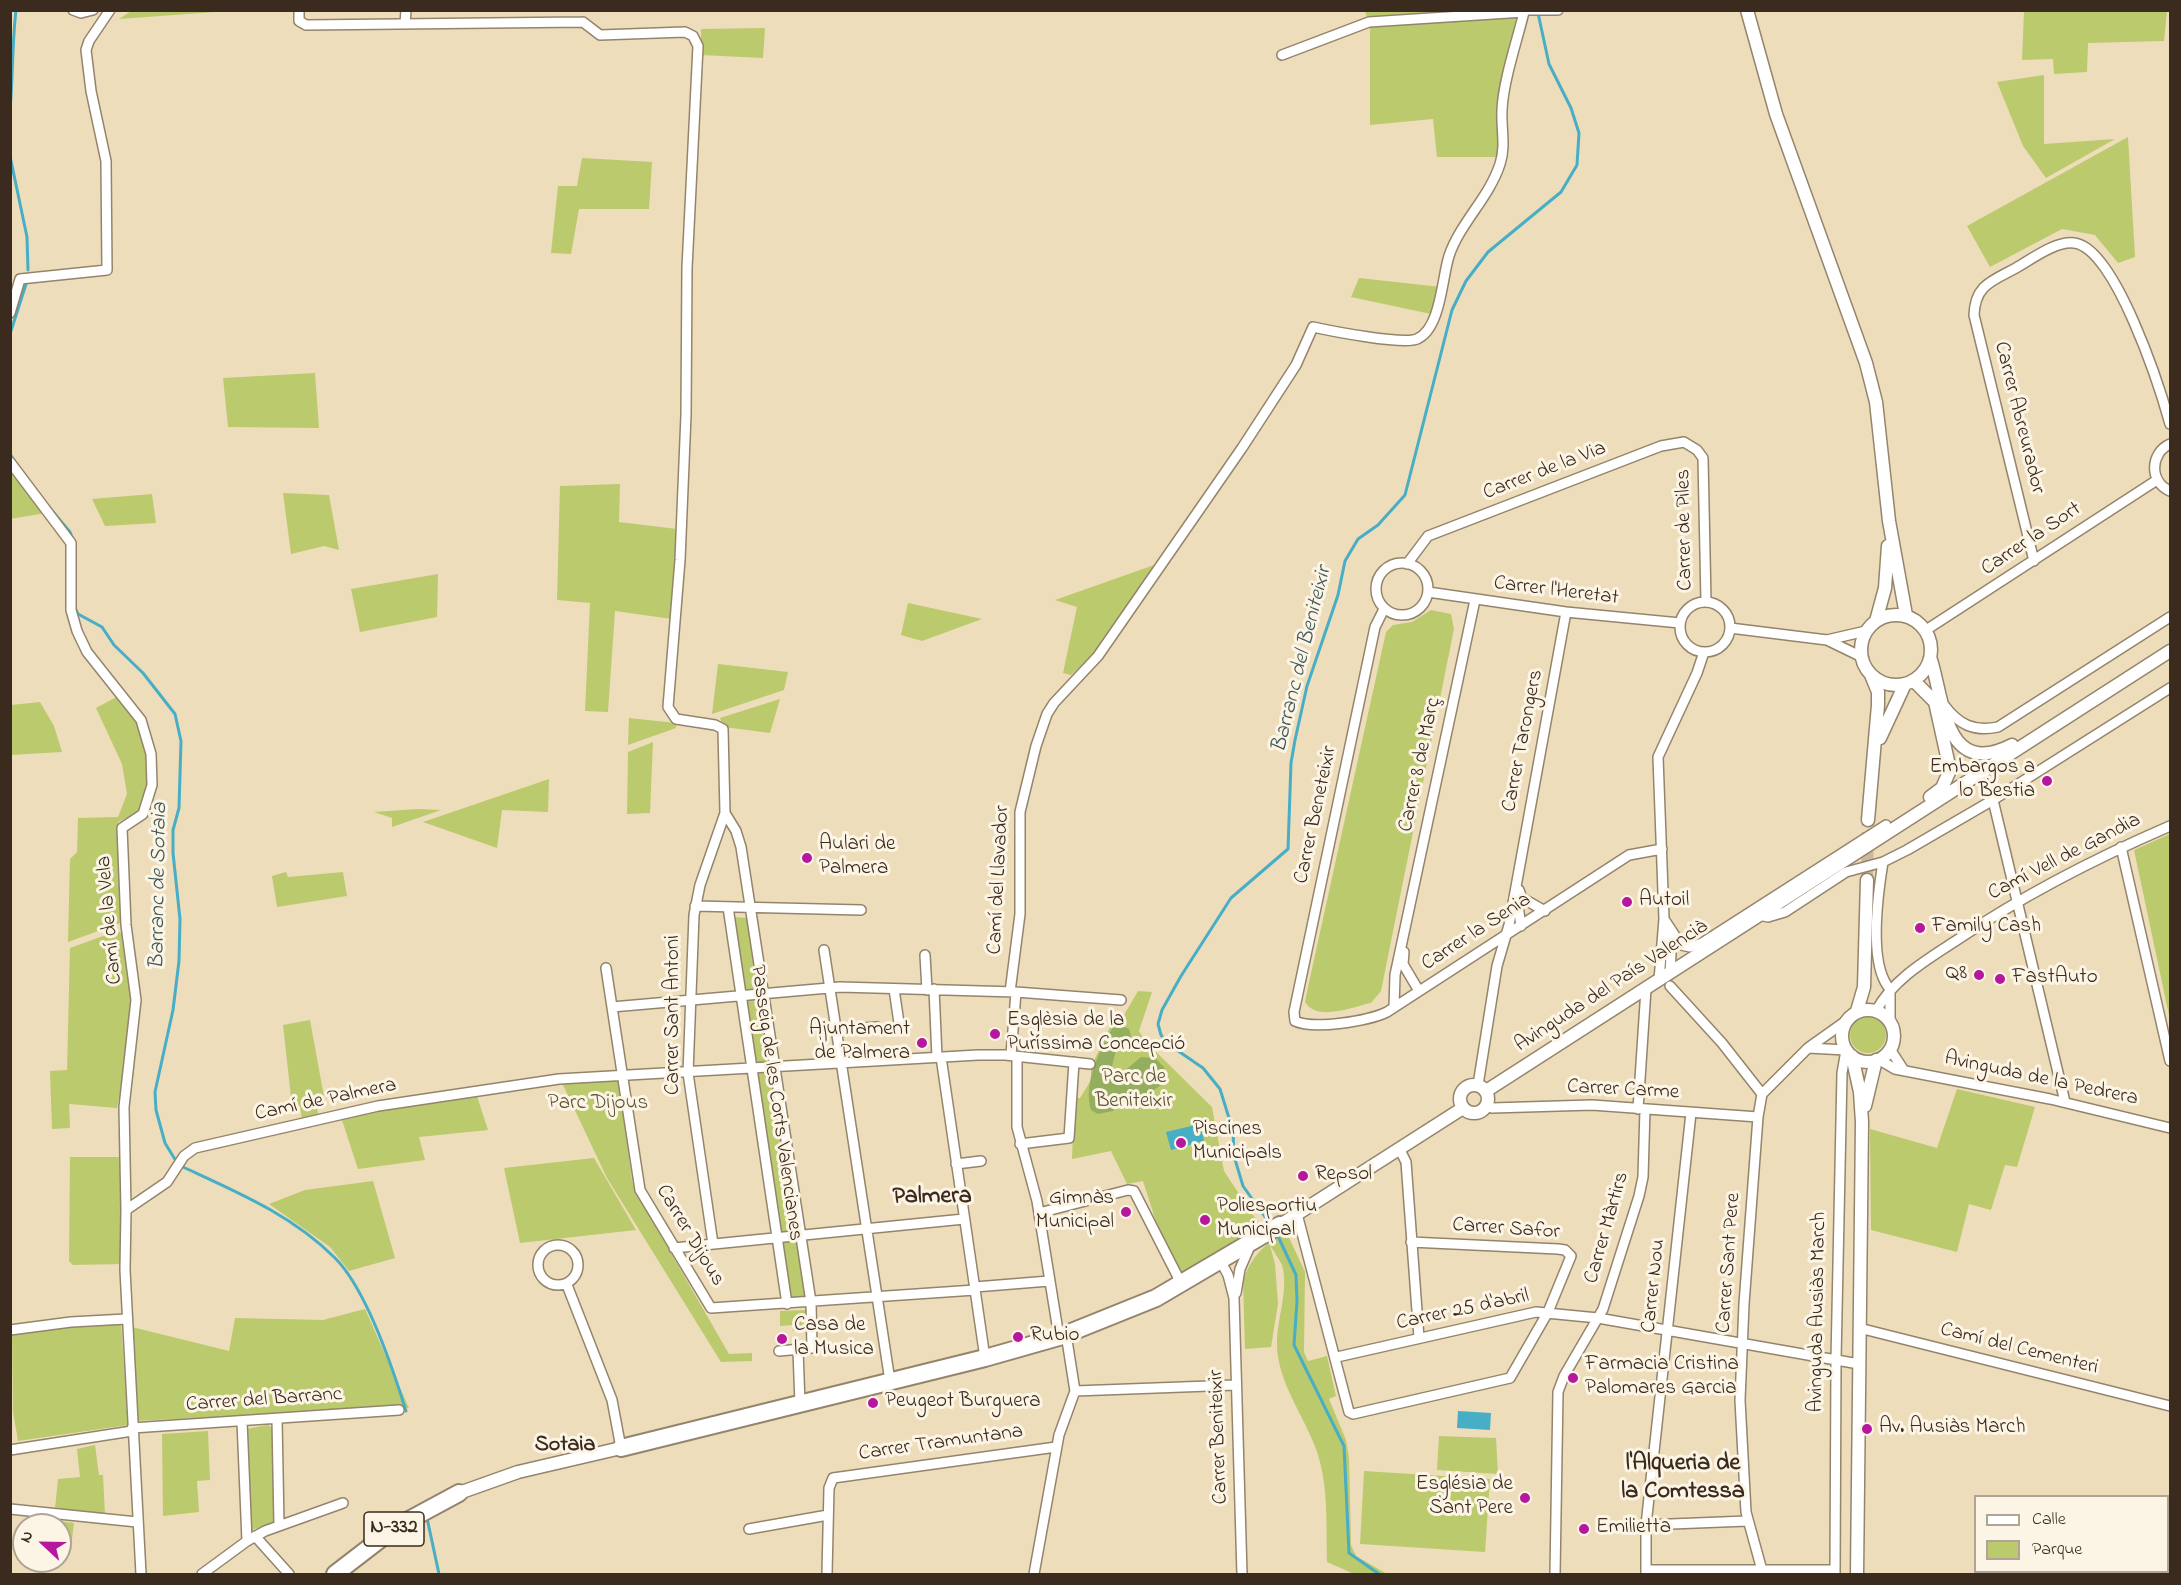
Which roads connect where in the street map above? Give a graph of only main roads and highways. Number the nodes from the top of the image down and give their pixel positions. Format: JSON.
{"nodes":[{"id":1,"x":1280,"y":1225,"type":"road end"},
{"id":2,"x":621,"y":1448,"type":"road end"},
{"id":3,"x":459,"y":1493,"type":"road end"},
{"id":4,"x":335,"y":1575,"type":"edge"}],
"edges":[{"from":1,"to":2,"type":"highway"},
{"from":3,"to":4,"type":"highway","number":"N-332"}]}
